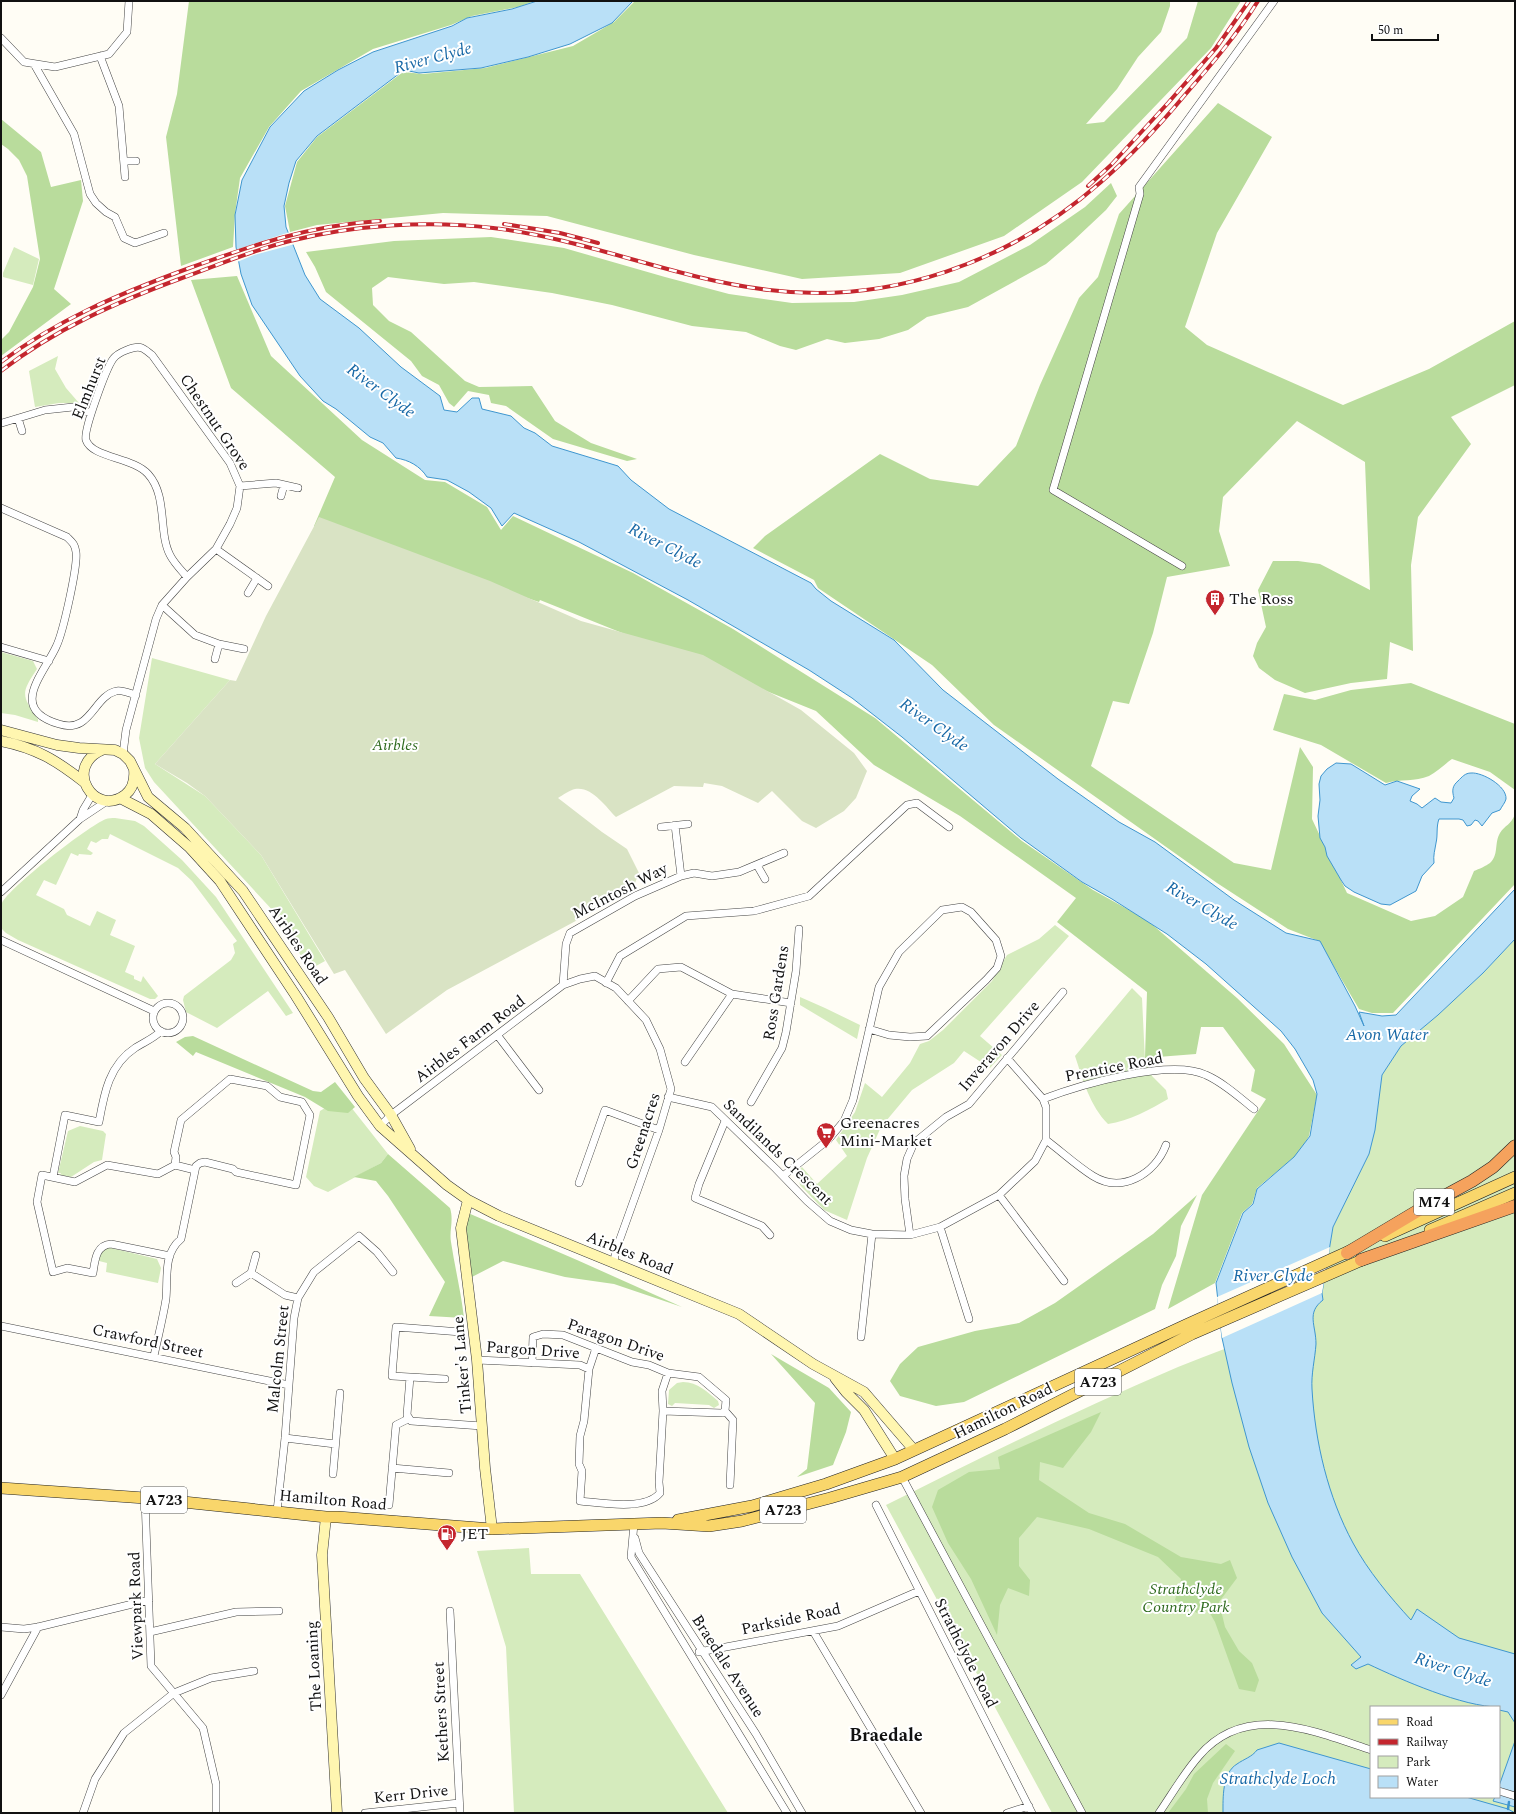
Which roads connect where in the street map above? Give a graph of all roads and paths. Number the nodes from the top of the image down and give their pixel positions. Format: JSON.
{"nodes":[{"id":1,"x":129,"y":1,"type":"edge"},
{"id":2,"x":1274,"y":1,"type":"edge"},
{"id":3,"x":1,"y":38,"type":"edge"},
{"id":4,"x":100,"y":56,"type":"junction"},
{"id":5,"x":34,"y":64,"type":"junction"},
{"id":6,"x":136,"y":160,"type":"dead end"},
{"id":7,"x":124,"y":161,"type":"junction"},
{"id":8,"x":125,"y":177,"type":"dead end"},
{"id":9,"x":164,"y":233,"type":"dead end"},
{"id":10,"x":142,"y":348,"type":"joint"},
{"id":11,"x":91,"y":412,"type":"junction"},
{"id":12,"x":18,"y":418,"type":"junction"},
{"id":13,"x":2,"y":422,"type":"dead end"},
{"id":14,"x":22,"y":431,"type":"dead end"},
{"id":15,"x":284,"y":485,"type":"junction"},
{"id":16,"x":240,"y":486,"type":"junction"},
{"id":17,"x":298,"y":488,"type":"dead end"},
{"id":18,"x":281,"y":496,"type":"dead end"},
{"id":19,"x":1,"y":508,"type":"edge"},
{"id":20,"x":216,"y":549,"type":"junction"},
{"id":21,"x":1182,"y":566,"type":"dead end"},
{"id":22,"x":187,"y":577,"type":"junction"},
{"id":23,"x":257,"y":578,"type":"junction"},
{"id":24,"x":268,"y":586,"type":"dead end"},
{"id":25,"x":248,"y":593,"type":"dead end"},
{"id":26,"x":162,"y":605,"type":"junction"},
{"id":27,"x":219,"y":644,"type":"junction"},
{"id":28,"x":1,"y":647,"type":"edge"},
{"id":29,"x":244,"y":649,"type":"dead end"},
{"id":30,"x":215,"y":659,"type":"dead end"},
{"id":31,"x":49,"y":661,"type":"junction"},
{"id":32,"x":136,"y":695,"type":"junction"},
{"id":33,"x":1,"y":730,"type":"edge"},
{"id":34,"x":1,"y":741,"type":"edge"},
{"id":35,"x":102,"y":750,"type":"junction"},
{"id":36,"x":119,"y":752,"type":"junction"},
{"id":37,"x":134,"y":767,"type":"junction"},
{"id":38,"x":84,"y":782,"type":"junction"},
{"id":39,"x":92,"y":795,"type":"junction"},
{"id":40,"x":120,"y":798,"type":"junction"},
{"id":41,"x":108,"y":801,"type":"junction"},
{"id":42,"x":80,"y":819,"type":"junction"},
{"id":43,"x":688,"y":824,"type":"dead end"},
{"id":44,"x":675,"y":825,"type":"junction"},
{"id":45,"x":661,"y":827,"type":"dead end"},
{"id":46,"x":949,"y":827,"type":"dead end"},
{"id":47,"x":784,"y":853,"type":"dead end"},
{"id":48,"x":757,"y":864,"type":"junction"},
{"id":49,"x":680,"y":876,"type":"junction"},
{"id":50,"x":765,"y":879,"type":"dead end"},
{"id":51,"x":1,"y":892,"type":"edge"},
{"id":52,"x":799,"y":929,"type":"dead end"},
{"id":53,"x":1,"y":940,"type":"edge"},
{"id":54,"x":580,"y":979,"type":"joint"},
{"id":55,"x":606,"y":983,"type":"junction"},
{"id":56,"x":563,"y":985,"type":"junction"},
{"id":57,"x":1063,"y":992,"type":"dead end"},
{"id":58,"x":732,"y":994,"type":"junction"},
{"id":59,"x":628,"y":1001,"type":"junction"},
{"id":60,"x":791,"y":1003,"type":"junction"},
{"id":61,"x":154,"y":1012,"type":"junction"},
{"id":62,"x":869,"y":1029,"type":"junction"},
{"id":63,"x":161,"y":1031,"type":"junction"},
{"id":64,"x":498,"y":1036,"type":"junction"},
{"id":65,"x":1007,"y":1058,"type":"junction"},
{"id":66,"x":685,"y":1062,"type":"dead end"},
{"id":67,"x":539,"y":1090,"type":"dead end"},
{"id":68,"x":668,"y":1097,"type":"junction"},
{"id":69,"x":1043,"y":1099,"type":"junction"},
{"id":70,"x":751,"y":1102,"type":"dead end"},
{"id":71,"x":1254,"y":1108,"type":"dead end"},
{"id":72,"x":391,"y":1115,"type":"junction"},
{"id":73,"x":726,"y":1121,"type":"junction"},
{"id":74,"x":380,"y":1126,"type":"junction"},
{"id":75,"x":660,"y":1130,"type":"junction"},
{"id":76,"x":1046,"y":1140,"type":"junction"},
{"id":77,"x":1166,"y":1145,"type":"dead end"},
{"id":78,"x":1515,"y":1146,"type":"edge"},
{"id":79,"x":415,"y":1158,"type":"junction"},
{"id":80,"x":175,"y":1165,"type":"junction"},
{"id":81,"x":195,"y":1170,"type":"junction"},
{"id":82,"x":783,"y":1176,"type":"junction"},
{"id":83,"x":53,"y":1177,"type":"junction"},
{"id":84,"x":1515,"y":1177,"type":"edge"},
{"id":85,"x":578,"y":1183,"type":"dead end"},
{"id":86,"x":1515,"y":1193,"type":"edge"},
{"id":87,"x":999,"y":1195,"type":"junction"},
{"id":88,"x":468,"y":1200,"type":"junction"},
{"id":89,"x":1515,"y":1206,"type":"edge"},
{"id":90,"x":940,"y":1227,"type":"junction"},
{"id":91,"x":770,"y":1234,"type":"dead end"},
{"id":92,"x":872,"y":1234,"type":"junction"},
{"id":93,"x":910,"y":1235,"type":"junction"},
{"id":94,"x":256,"y":1255,"type":"dead end"},
{"id":95,"x":1343,"y":1255,"type":"junction"},
{"id":96,"x":170,"y":1256,"type":"junction"},
{"id":97,"x":1361,"y":1260,"type":"junction"},
{"id":98,"x":614,"y":1262,"type":"junction"},
{"id":99,"x":393,"y":1272,"type":"dead end"},
{"id":100,"x":251,"y":1273,"type":"junction"},
{"id":101,"x":1064,"y":1281,"type":"dead end"},
{"id":102,"x":236,"y":1283,"type":"dead end"},
{"id":103,"x":298,"y":1298,"type":"junction"},
{"id":104,"x":969,"y":1319,"type":"dead end"},
{"id":105,"x":1,"y":1326,"type":"edge"},
{"id":106,"x":1190,"y":1329,"type":"junction"},
{"id":107,"x":461,"y":1332,"type":"dead end"},
{"id":108,"x":1,"y":1333,"type":"edge"},
{"id":109,"x":862,"y":1337,"type":"dead end"},
{"id":110,"x":596,"y":1348,"type":"junction"},
{"id":111,"x":154,"y":1356,"type":"junction"},
{"id":112,"x":477,"y":1360,"type":"junction"},
{"id":113,"x":532,"y":1363,"type":"junction"},
{"id":114,"x":589,"y":1369,"type":"junction"},
{"id":115,"x":668,"y":1373,"type":"junction"},
{"id":116,"x":410,"y":1377,"type":"junction"},
{"id":117,"x":834,"y":1377,"type":"junction"},
{"id":118,"x":445,"y":1379,"type":"dead end"},
{"id":119,"x":289,"y":1385,"type":"junction"},
{"id":120,"x":340,"y":1393,"type":"dead end"},
{"id":121,"x":663,"y":1411,"type":"junction"},
{"id":122,"x":725,"y":1411,"type":"junction"},
{"id":123,"x":408,"y":1420,"type":"junction"},
{"id":124,"x":482,"y":1426,"type":"junction"},
{"id":125,"x":285,"y":1438,"type":"junction"},
{"id":126,"x":335,"y":1444,"type":"junction"},
{"id":127,"x":914,"y":1450,"type":"junction"},
{"id":128,"x":895,"y":1459,"type":"junction"},
{"id":129,"x":392,"y":1468,"type":"junction"},
{"id":130,"x":333,"y":1474,"type":"dead end"},
{"id":131,"x":449,"y":1474,"type":"dead end"},
{"id":132,"x":902,"y":1477,"type":"junction"},
{"id":133,"x":730,"y":1485,"type":"dead end"},
{"id":134,"x":1,"y":1488,"type":"edge"},
{"id":135,"x":145,"y":1498,"type":"junction"},
{"id":136,"x":389,"y":1505,"type":"dead end"},
{"id":137,"x":876,"y":1505,"type":"dead end"},
{"id":138,"x":276,"y":1511,"type":"junction"},
{"id":139,"x":326,"y":1517,"type":"junction"},
{"id":140,"x":662,"y":1523,"type":"junction"},
{"id":141,"x":492,"y":1529,"type":"junction"},
{"id":142,"x":634,"y":1529,"type":"junction"},
{"id":143,"x":919,"y":1591,"type":"junction"},
{"id":144,"x":149,"y":1600,"type":"junction"},
{"id":145,"x":279,"y":1611,"type":"dead end"},
{"id":146,"x":450,"y":1611,"type":"dead end"},
{"id":147,"x":1,"y":1627,"type":"edge"},
{"id":148,"x":38,"y":1627,"type":"junction"},
{"id":149,"x":813,"y":1630,"type":"junction"},
{"id":150,"x":150,"y":1632,"type":"junction"},
{"id":151,"x":702,"y":1652,"type":"junction"},
{"id":152,"x":689,"y":1653,"type":"junction"},
{"id":153,"x":254,"y":1671,"type":"dead end"},
{"id":154,"x":174,"y":1693,"type":"junction"},
{"id":155,"x":1,"y":1695,"type":"edge"},
{"id":156,"x":1370,"y":1750,"type":"edge"},
{"id":157,"x":1500,"y":1791,"type":"edge"},
{"id":158,"x":1515,"y":1796,"type":"edge"},
{"id":159,"x":459,"y":1803,"type":"junction"},
{"id":160,"x":1029,"y":1806,"type":"junction"},
{"id":161,"x":83,"y":1813,"type":"edge"},
{"id":162,"x":216,"y":1813,"type":"edge"},
{"id":163,"x":337,"y":1813,"type":"edge"},
{"id":164,"x":365,"y":1813,"type":"edge"},
{"id":165,"x":460,"y":1813,"type":"edge"},
{"id":166,"x":787,"y":1813,"type":"edge"},
{"id":167,"x":802,"y":1813,"type":"edge"},
{"id":168,"x":921,"y":1813,"type":"edge"},
{"id":169,"x":1007,"y":1813,"type":"edge"},
{"id":170,"x":1032,"y":1813,"type":"edge"},
{"id":171,"x":1082,"y":1813,"type":"edge"},
{"id":172,"x":1159,"y":1813,"type":"edge"}],
"edges":[{"from":1,"to":4,"type":"street"},
{"from":2,"to":21,"type":"street"},
{"from":3,"to":5,"type":"street"},
{"from":4,"to":5,"type":"street"},
{"from":4,"to":7,"type":"street"},
{"from":5,"to":9,"type":"street"},
{"from":6,"to":7,"type":"street"},
{"from":7,"to":8,"type":"street"},
{"from":10,"to":11,"type":"street","name":"Elmhurst"},
{"from":10,"to":16,"type":"street","name":"Chestnut Grove"},
{"from":11,"to":12,"type":"street"},
{"from":11,"to":22,"type":"street","name":"Elmhurst"},
{"from":12,"to":13,"type":"street"},
{"from":12,"to":14,"type":"street"},
{"from":15,"to":16,"type":"street"},
{"from":15,"to":17,"type":"street"},
{"from":15,"to":18,"type":"street"},
{"from":16,"to":20,"type":"street","name":"Chestnut Grove"},
{"from":19,"to":31,"type":"street"},
{"from":20,"to":22,"type":"street","name":"Chestnut Grove"},
{"from":20,"to":23,"type":"street"},
{"from":22,"to":26,"type":"street","name":"Chestnut Grove"},
{"from":23,"to":24,"type":"street"},
{"from":23,"to":25,"type":"street"},
{"from":26,"to":27,"type":"street"},
{"from":26,"to":32,"type":"street","name":"Chestnut Grove"},
{"from":27,"to":29,"type":"street"},
{"from":27,"to":30,"type":"street"},
{"from":28,"to":31,"type":"street"},
{"from":31,"to":32,"type":"street"},
{"from":32,"to":36,"type":"street","name":"Chestnut Grove"},
{"from":33,"to":35,"type":"main road"},
{"from":34,"to":38,"type":"main road"},
{"from":35,"to":36,"type":"main road"},
{"from":35,"to":38,"type":"main road"},
{"from":36,"to":37,"type":"main road","name":"Airbles Road"},
{"from":37,"to":40,"type":"main road"},
{"from":37,"to":72,"type":"main road","name":"Airbles Road"},
{"from":38,"to":39,"type":"main road"},
{"from":39,"to":41,"type":"main road"},
{"from":39,"to":42,"type":"street"},
{"from":40,"to":41,"type":"main road"},
{"from":40,"to":74,"type":"main road","name":"Airbles Road"},
{"from":41,"to":42,"type":"street"},
{"from":42,"to":51,"type":"street"},
{"from":43,"to":44,"type":"street"},
{"from":44,"to":45,"type":"street"},
{"from":44,"to":49,"type":"street"},
{"from":46,"to":55,"type":"street"},
{"from":47,"to":48,"type":"street","name":"McIntosh Way"},
{"from":48,"to":49,"type":"street","name":"McIntosh Way"},
{"from":48,"to":50,"type":"street"},
{"from":49,"to":56,"type":"street","name":"McIntosh Way"},
{"from":52,"to":60,"type":"street","name":"Ross Gardens"},
{"from":53,"to":61,"type":"street"},
{"from":54,"to":55,"type":"street","name":"Greenacres"},
{"from":54,"to":56,"type":"street","name":"Airbles Farm Road"},
{"from":55,"to":59,"type":"street","name":"Greenacres"},
{"from":56,"to":64,"type":"street","name":"Airbles Farm Road"},
{"from":57,"to":65,"type":"street","name":"Inveravon Drive"},
{"from":58,"to":59,"type":"street"},
{"from":58,"to":60,"type":"street"},
{"from":58,"to":66,"type":"street"},
{"from":59,"to":68,"type":"street","name":"Greenacres"},
{"from":60,"to":70,"type":"street","name":"Ross Gardens"},
{"from":61,"to":63,"type":"street"},
{"from":61,"to":63,"type":"street"},
{"from":62,"to":62,"type":"street"},
{"from":62,"to":82,"type":"street"},
{"from":63,"to":83,"type":"street"},
{"from":64,"to":67,"type":"street"},
{"from":64,"to":72,"type":"street","name":"Airbles Farm Road"},
{"from":65,"to":69,"type":"street"},
{"from":65,"to":93,"type":"street","name":"Inveravon Drive"},
{"from":68,"to":73,"type":"street","name":"Sandilands Crescent"},
{"from":68,"to":75,"type":"street","name":"Greenacres"},
{"from":69,"to":71,"type":"street","name":"Prentice Road"},
{"from":69,"to":76,"type":"street","name":"Sandilands Crescent"},
{"from":72,"to":74,"type":"street","name":"Airbles Farm Road"},
{"from":72,"to":79,"type":"main road","name":"Airbles Road"},
{"from":73,"to":82,"type":"street","name":"Sandilands Crescent"},
{"from":73,"to":91,"type":"street"},
{"from":74,"to":79,"type":"main road","name":"Airbles Road"},
{"from":75,"to":85,"type":"street"},
{"from":75,"to":98,"type":"street","name":"Greenacres"},
{"from":76,"to":77,"type":"street"},
{"from":76,"to":87,"type":"street","name":"Sandilands Crescent"},
{"from":78,"to":95,"type":"highway","number":"M74"},
{"from":79,"to":88,"type":"main road","name":"Airbles Road"},
{"from":80,"to":81,"type":"street"},
{"from":80,"to":81,"type":"street"},
{"from":80,"to":83,"type":"street"},
{"from":81,"to":96,"type":"street"},
{"from":82,"to":92,"type":"street","name":"Sandilands Crescent"},
{"from":83,"to":96,"type":"street"},
{"from":84,"to":95,"type":"main road","number":"A723"},
{"from":86,"to":97,"type":"main road","number":"A723"},
{"from":87,"to":90,"type":"street","name":"Sandilands Crescent"},
{"from":87,"to":101,"type":"street"},
{"from":88,"to":98,"type":"main road","name":"Airbles Road"},
{"from":88,"to":112,"type":"main road","name":"Tinker's Lane"},
{"from":89,"to":97,"type":"highway","number":"M74"},
{"from":90,"to":93,"type":"street","name":"Sandilands Crescent"},
{"from":90,"to":104,"type":"street"},
{"from":92,"to":93,"type":"street","name":"Sandilands Crescent"},
{"from":92,"to":109,"type":"street"},
{"from":94,"to":100,"type":"street"},
{"from":95,"to":106,"type":"main road","name":"Hamilton Road","number":"A723"},
{"from":96,"to":111,"type":"street"},
{"from":97,"to":106,"type":"main road","name":"Hamilton Road","number":"A723"},
{"from":98,"to":117,"type":"main road","name":"Airbles Road"},
{"from":99,"to":103,"type":"street","name":"Malcolm Street"},
{"from":100,"to":102,"type":"street"},
{"from":100,"to":103,"type":"street"},
{"from":103,"to":119,"type":"street","name":"Malcolm Street"},
{"from":105,"to":108,"type":"street"},
{"from":105,"to":111,"type":"street","name":"Crawford Street"},
{"from":106,"to":127,"type":"main road","name":"Hamilton Road","number":"A723"},
{"from":106,"to":132,"type":"main road","name":"Hamilton Road","number":"A723"},
{"from":107,"to":116,"type":"street"},
{"from":110,"to":113,"type":"street","name":"Paragon Drive"},
{"from":110,"to":114,"type":"street","name":"Pargon Drive"},
{"from":110,"to":115,"type":"street","name":"Paragon Drive"},
{"from":111,"to":119,"type":"street","name":"Crawford Street"},
{"from":112,"to":113,"type":"street","name":"Pargon Drive"},
{"from":112,"to":124,"type":"main road","name":"Tinker's Lane"},
{"from":113,"to":114,"type":"street","name":"Pargon Drive"},
{"from":114,"to":121,"type":"street"},
{"from":115,"to":121,"type":"street"},
{"from":115,"to":122,"type":"street"},
{"from":116,"to":118,"type":"street"},
{"from":116,"to":123,"type":"street"},
{"from":117,"to":127,"type":"main road","name":"Airbles Road"},
{"from":117,"to":128,"type":"main road","name":"Airbles Road"},
{"from":119,"to":125,"type":"street","name":"Malcolm Street"},
{"from":120,"to":126,"type":"street"},
{"from":121,"to":122,"type":"street"},
{"from":122,"to":133,"type":"street"},
{"from":123,"to":124,"type":"street"},
{"from":123,"to":129,"type":"street"},
{"from":124,"to":141,"type":"main road","name":"Tinker's Lane"},
{"from":125,"to":126,"type":"street"},
{"from":125,"to":138,"type":"street","name":"Malcolm Street"},
{"from":126,"to":130,"type":"street"},
{"from":127,"to":128,"type":"main road","name":"Hamilton Road","number":"A723"},
{"from":128,"to":132,"type":"main road"},
{"from":128,"to":140,"type":"main road","name":"Hamilton Road","number":"A723"},
{"from":129,"to":131,"type":"street"},
{"from":129,"to":136,"type":"street"},
{"from":132,"to":140,"type":"main road","name":"Hamilton Road","number":"A723"},
{"from":132,"to":171,"type":"street"},
{"from":134,"to":135,"type":"main road","name":"Hamilton Road","number":"A723"},
{"from":135,"to":138,"type":"main road","name":"Hamilton Road","number":"A723"},
{"from":135,"to":144,"type":"street","name":"Viewpark Road"},
{"from":137,"to":143,"type":"street","name":"Strathclyde Road"},
{"from":138,"to":139,"type":"main road","name":"Hamilton Road","number":"A723"},
{"from":139,"to":141,"type":"main road","name":"Hamilton Road","number":"A723"},
{"from":139,"to":163,"type":"main road","name":"The Loaning"},
{"from":140,"to":142,"type":"main road","name":"Hamilton Road","number":"A723"},
{"from":141,"to":142,"type":"main road","name":"Hamilton Road","number":"A723"},
{"from":142,"to":151,"type":"street","name":"Braedale Avenue"},
{"from":142,"to":152,"type":"street","name":"Braedale Avenue"},
{"from":143,"to":149,"type":"street","name":"Parkside Road"},
{"from":143,"to":160,"type":"street","name":"Strathclyde Road"},
{"from":144,"to":148,"type":"street"},
{"from":144,"to":150,"type":"street","name":"Viewpark Road"},
{"from":145,"to":150,"type":"street"},
{"from":146,"to":159,"type":"street","name":"Kethers Street"},
{"from":147,"to":148,"type":"street"},
{"from":148,"to":155,"type":"street"},
{"from":149,"to":151,"type":"street","name":"Parkside Road"},
{"from":149,"to":168,"type":"street"},
{"from":150,"to":154,"type":"street","name":"Viewpark Road"},
{"from":151,"to":152,"type":"street","name":"Parkside Road"},
{"from":151,"to":167,"type":"street","name":"Braedale Avenue"},
{"from":152,"to":166,"type":"street","name":"Braedale Avenue"},
{"from":153,"to":154,"type":"street"},
{"from":154,"to":161,"type":"street"},
{"from":154,"to":162,"type":"street","name":"Viewpark Road"},
{"from":156,"to":172,"type":"street"},
{"from":157,"to":158,"type":"street"},
{"from":159,"to":164,"type":"street","name":"Kerr Drive"},
{"from":159,"to":165,"type":"street","name":"Kethers Street"},
{"from":160,"to":169,"type":"street"},
{"from":160,"to":170,"type":"street","name":"Strathclyde Road"}]}
